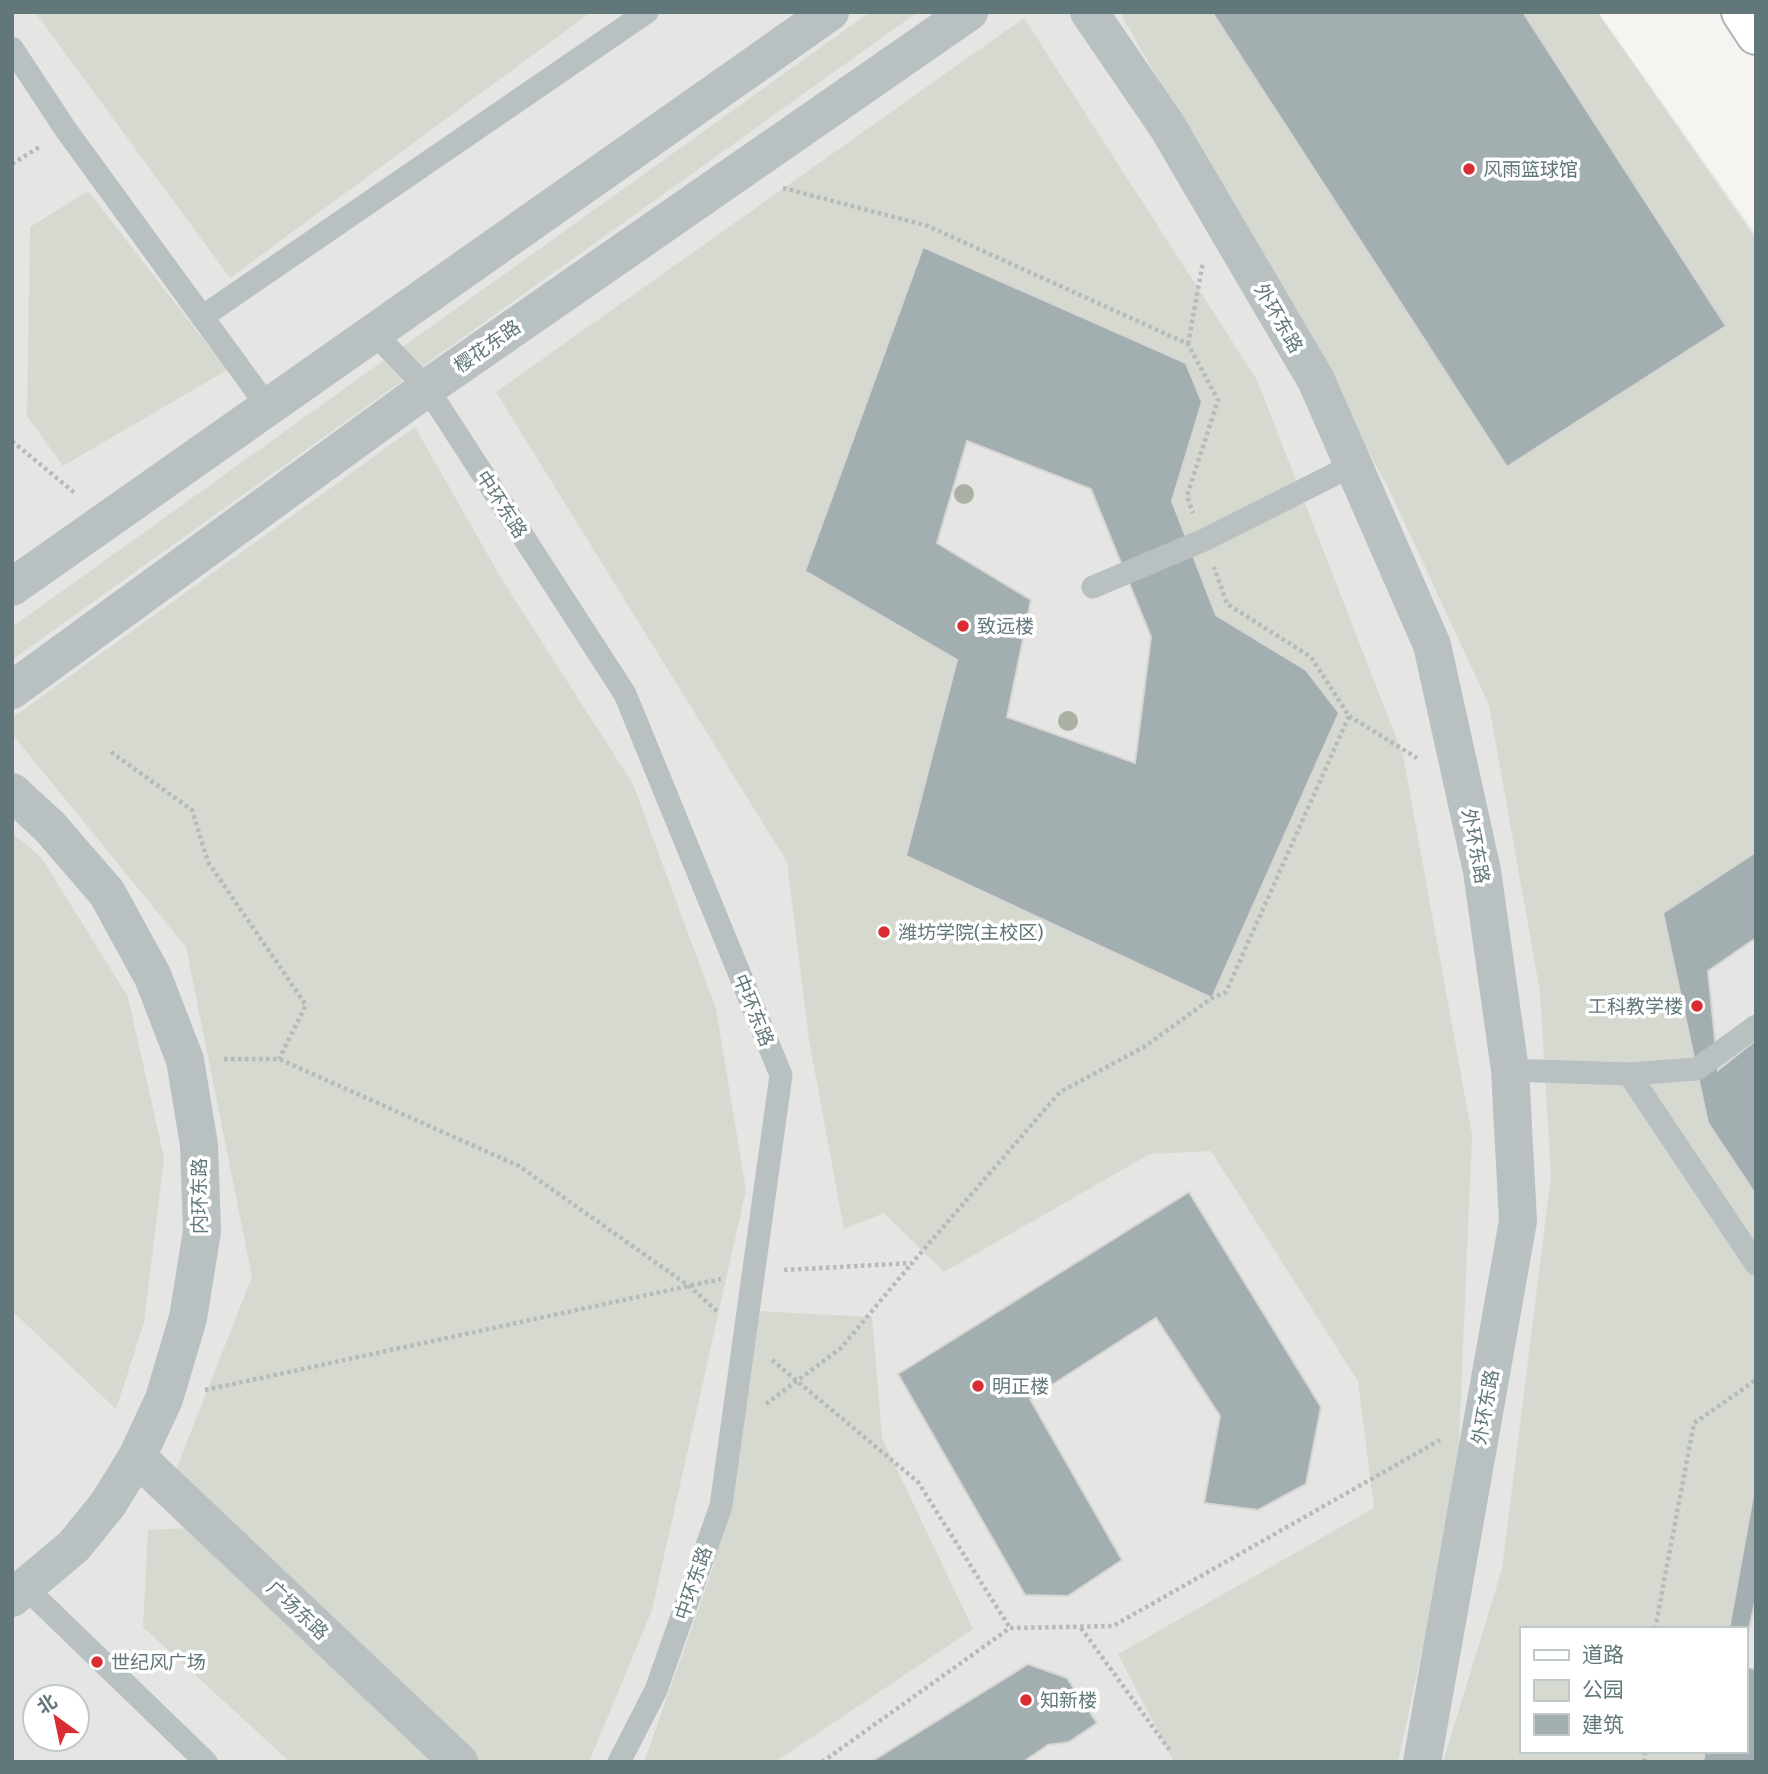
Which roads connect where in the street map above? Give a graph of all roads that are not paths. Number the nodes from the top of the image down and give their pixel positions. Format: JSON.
{"nodes":[{"id":1,"x":647,"y":12,"type":"edge"},
{"id":2,"x":830,"y":12,"type":"edge"},
{"id":3,"x":969,"y":12,"type":"edge"},
{"id":4,"x":1089,"y":12,"type":"edge"},
{"id":5,"x":1741,"y":12,"type":"edge"},
{"id":6,"x":1756,"y":35,"type":"edge"},
{"id":7,"x":12,"y":48,"type":"edge"},
{"id":8,"x":202,"y":317,"type":"junction"},
{"id":9,"x":374,"y":333,"type":"junction"},
{"id":10,"x":427,"y":388,"type":"junction"},
{"id":11,"x":268,"y":407,"type":"junction"},
{"id":12,"x":1353,"y":465,"type":"junction"},
{"id":13,"x":12,"y":587,"type":"edge"},
{"id":14,"x":1093,"y":587,"type":"dead end"},
{"id":15,"x":12,"y":690,"type":"edge"},
{"id":16,"x":12,"y":792,"type":"edge"},
{"id":17,"x":1756,"y":1026,"type":"edge"},
{"id":18,"x":1510,"y":1070,"type":"junction"},
{"id":19,"x":1629,"y":1074,"type":"junction"},
{"id":20,"x":1756,"y":1264,"type":"edge"},
{"id":21,"x":137,"y":1457,"type":"junction"},
{"id":22,"x":19,"y":1593,"type":"edge"},
{"id":23,"x":206,"y":1762,"type":"edge"},
{"id":24,"x":459,"y":1762,"type":"edge"},
{"id":25,"x":619,"y":1762,"type":"edge"},
{"id":26,"x":1422,"y":1762,"type":"edge"}],
"edges":[{"from":1,"to":8,"type":"lane"},
{"from":2,"to":9,"type":"street"},
{"from":3,"to":10,"type":"street","name":"樱花东路"},
{"from":4,"to":12,"type":"street","name":"外环东路"},
{"from":5,"to":6,"type":"main road"},
{"from":7,"to":8,"type":"lane"},
{"from":8,"to":11,"type":"lane"},
{"from":9,"to":10,"type":"lane","name":"中环东路"},
{"from":9,"to":11,"type":"street"},
{"from":10,"to":15,"type":"street","name":"樱花东路"},
{"from":10,"to":25,"type":"lane","name":"中环东路"},
{"from":11,"to":13,"type":"street"},
{"from":12,"to":14,"type":"lane"},
{"from":12,"to":18,"type":"street","name":"外环东路"},
{"from":16,"to":21,"type":"street","name":"内环东路"},
{"from":17,"to":19,"type":"lane"},
{"from":18,"to":19,"type":"lane"},
{"from":18,"to":26,"type":"street","name":"外环东路"},
{"from":19,"to":20,"type":"lane"},
{"from":21,"to":22,"type":"street","name":"内环东路"},
{"from":21,"to":24,"type":"street","name":"广场东路"},
{"from":22,"to":23,"type":"lane"}]}
